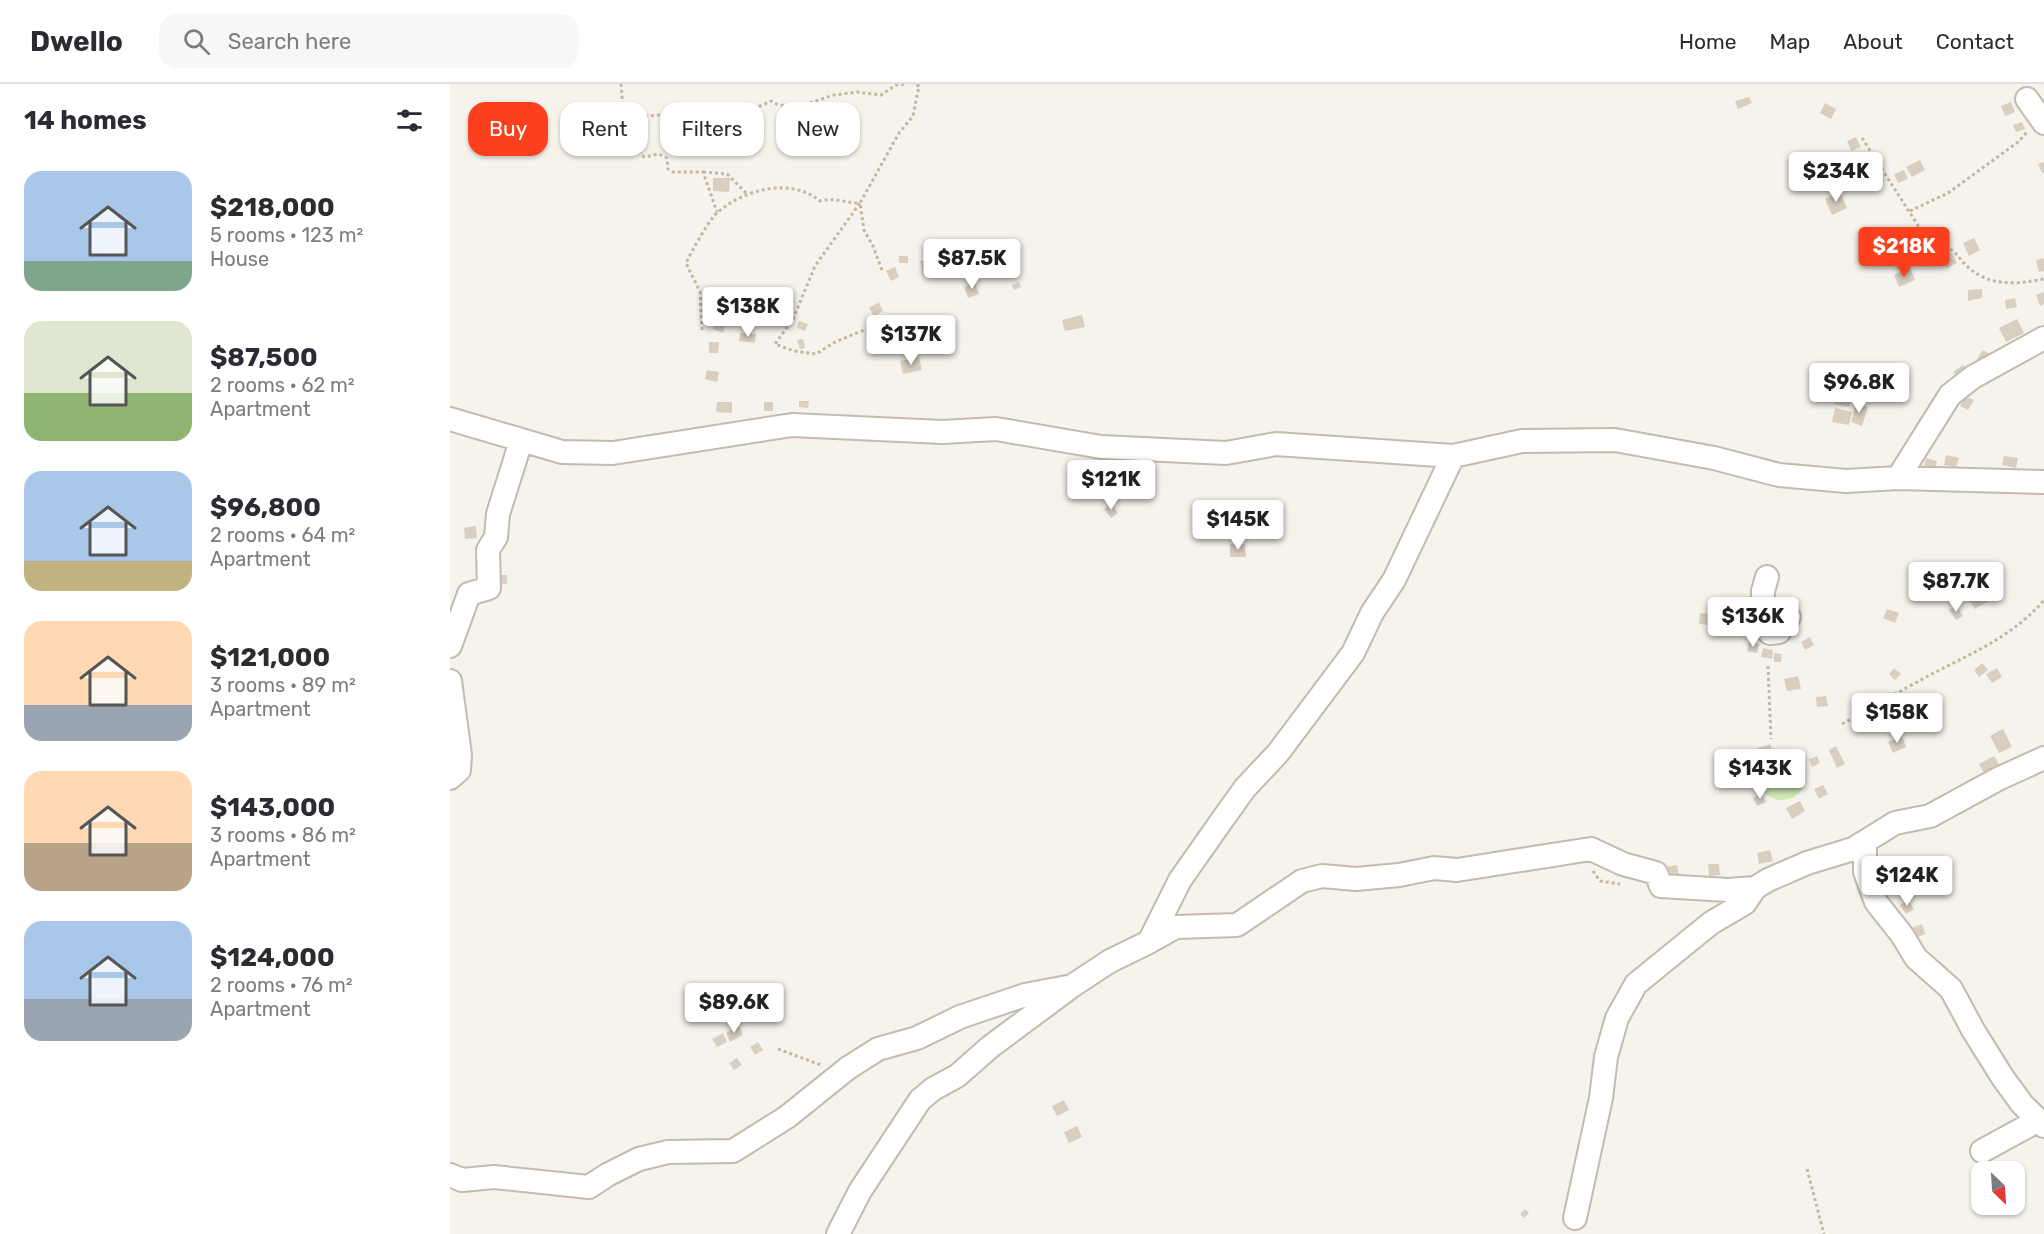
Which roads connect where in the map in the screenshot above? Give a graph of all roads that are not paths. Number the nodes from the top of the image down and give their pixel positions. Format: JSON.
{"nodes":[{"id":1,"x":2044,"y":338,"type":"edge"},
{"id":2,"x":450,"y":419,"type":"edge"},
{"id":3,"x":521,"y":441,"type":"junction"},
{"id":4,"x":1453,"y":456,"type":"junction"},
{"id":5,"x":1898,"y":478,"type":"junction"},
{"id":6,"x":2044,"y":482,"type":"edge"},
{"id":7,"x":1767,"y":577,"type":"dead end"},
{"id":8,"x":1789,"y":616,"type":"dead end"},
{"id":9,"x":450,"y":646,"type":"edge"},
{"id":10,"x":450,"y":681,"type":"edge"},
{"id":11,"x":2044,"y":758,"type":"edge"},
{"id":12,"x":450,"y":778,"type":"edge"},
{"id":13,"x":1861,"y":849,"type":"junction"},
{"id":14,"x":1755,"y":888,"type":"junction"},
{"id":15,"x":1149,"y":942,"type":"junction"},
{"id":16,"x":1072,"y":986,"type":"junction"},
{"id":17,"x":2041,"y":1124,"type":"edge"},
{"id":18,"x":1982,"y":1151,"type":"dead end"},
{"id":19,"x":450,"y":1175,"type":"edge"},
{"id":20,"x":1575,"y":1218,"type":"dead end"},
{"id":21,"x":838,"y":1234,"type":"edge"}],
"edges":[{"from":1,"to":5,"type":"street"},
{"from":2,"to":3,"type":"street"},
{"from":3,"to":4,"type":"street"},
{"from":3,"to":9,"type":"street"},
{"from":4,"to":5,"type":"street"},
{"from":4,"to":15,"type":"street"},
{"from":5,"to":6,"type":"street"},
{"from":7,"to":8,"type":"street"},
{"from":10,"to":12,"type":"street"},
{"from":11,"to":13,"type":"street"},
{"from":13,"to":14,"type":"street"},
{"from":13,"to":17,"type":"street"},
{"from":14,"to":15,"type":"street"},
{"from":14,"to":20,"type":"street"},
{"from":15,"to":16,"type":"street"},
{"from":16,"to":19,"type":"street"},
{"from":16,"to":21,"type":"street"},
{"from":17,"to":18,"type":"street"}]}
